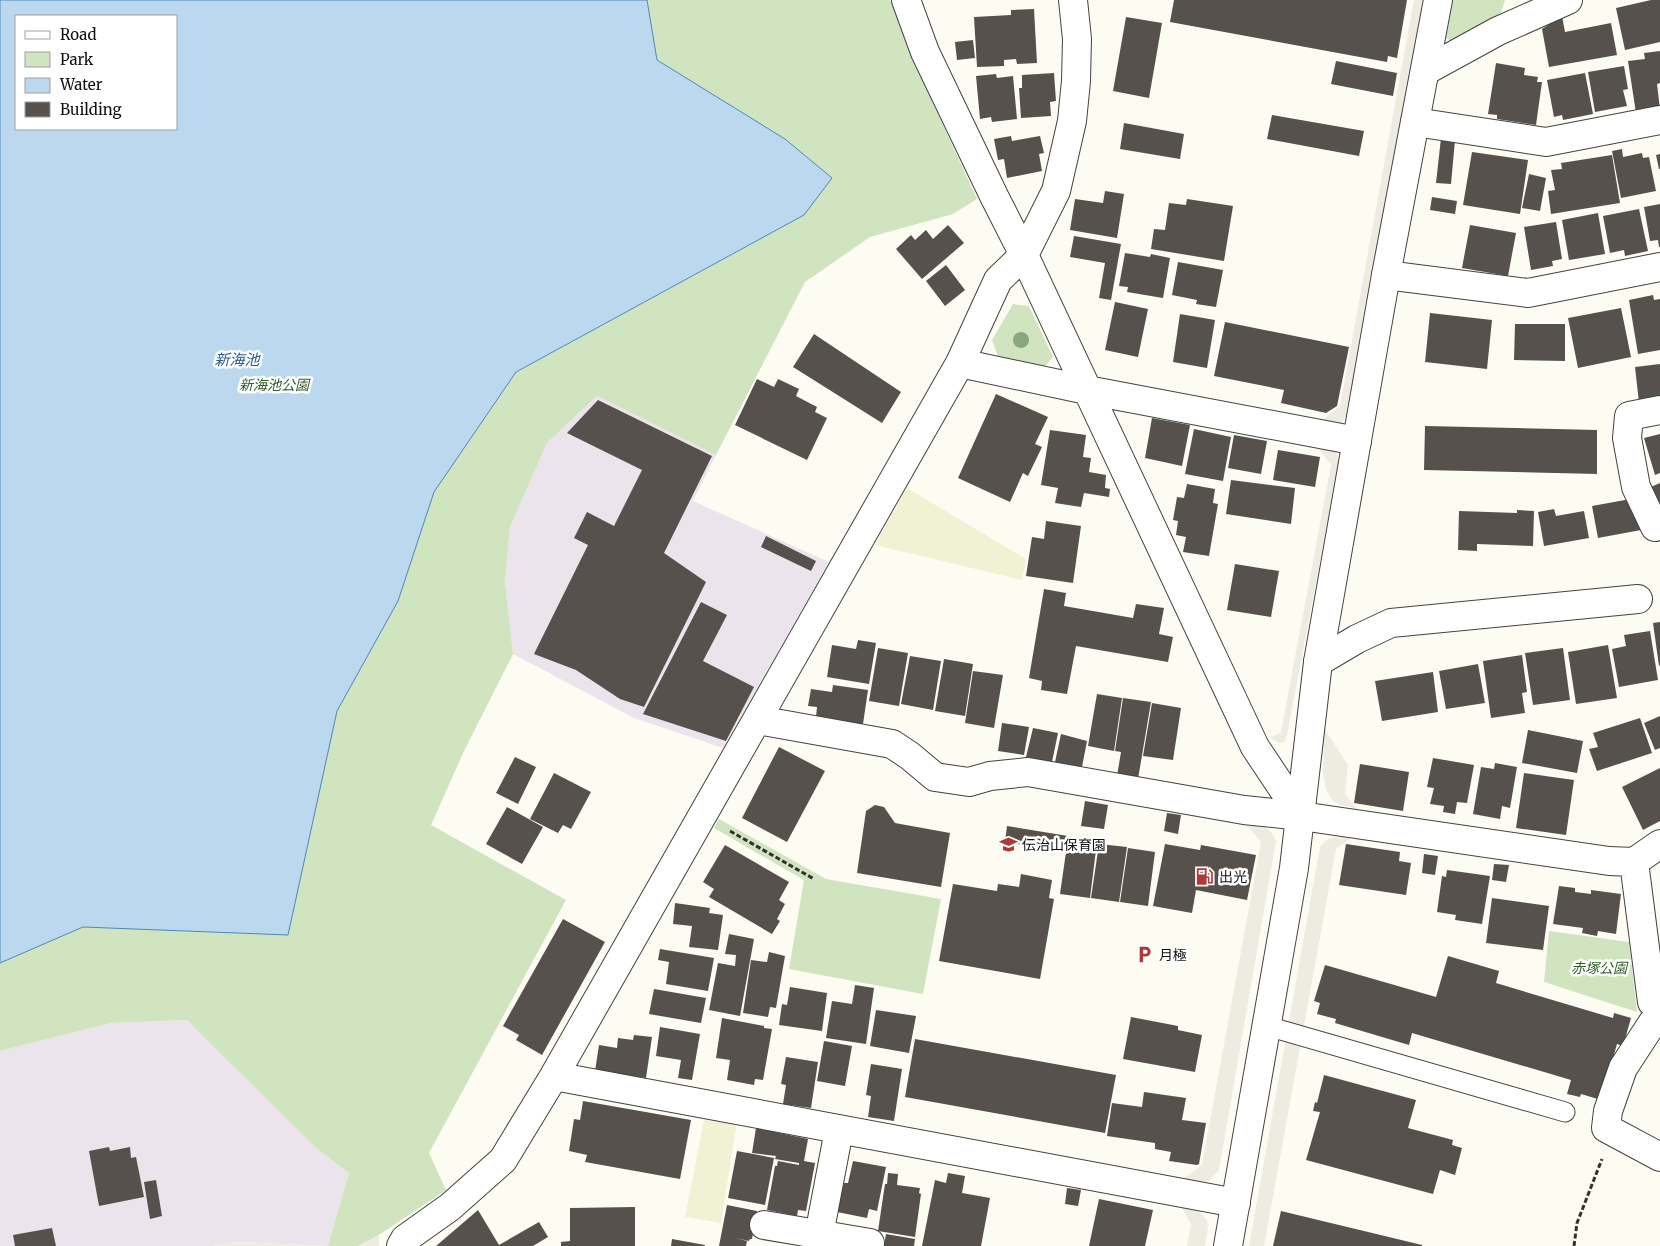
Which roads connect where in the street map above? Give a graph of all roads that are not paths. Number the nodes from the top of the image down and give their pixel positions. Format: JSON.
{"nodes":[{"id":1,"x":906,"y":0,"type":"edge"},
{"id":2,"x":1073,"y":0,"type":"edge"},
{"id":3,"x":1438,"y":0,"type":"edge"},
{"id":4,"x":1568,"y":0,"type":"edge"},
{"id":5,"x":1425,"y":71,"type":"junction"},
{"id":6,"x":1660,"y":120,"type":"edge"},
{"id":7,"x":1415,"y":122,"type":"junction"},
{"id":8,"x":1024,"y":255,"type":"junction"},
{"id":9,"x":1660,"y":267,"type":"edge"},
{"id":10,"x":1386,"y":275,"type":"junction"},
{"id":11,"x":960,"y":363,"type":"junction"},
{"id":12,"x":1087,"y":390,"type":"junction"},
{"id":13,"x":1660,"y":410,"type":"edge"},
{"id":14,"x":1357,"y":440,"type":"junction"},
{"id":15,"x":1660,"y":525,"type":"edge"},
{"id":16,"x":1638,"y":599,"type":"dead end"},
{"id":17,"x":1318,"y":662,"type":"junction"},
{"id":18,"x":758,"y":720,"type":"junction"},
{"id":19,"x":1300,"y":816,"type":"junction"},
{"id":20,"x":1660,"y":844,"type":"edge"},
{"id":21,"x":1634,"y":862,"type":"junction"},
{"id":22,"x":1656,"y":1011,"type":"edge"},
{"id":23,"x":1267,"y":1026,"type":"junction"},
{"id":24,"x":554,"y":1076,"type":"junction"},
{"id":25,"x":1565,"y":1112,"type":"dead end"},
{"id":26,"x":839,"y":1130,"type":"junction"},
{"id":27,"x":1660,"y":1157,"type":"edge"},
{"id":28,"x":1236,"y":1203,"type":"junction"},
{"id":29,"x":764,"y":1225,"type":"dead end"},
{"id":30,"x":819,"y":1235,"type":"junction"},
{"id":31,"x":870,"y":1243,"type":"dead end"},
{"id":32,"x":401,"y":1246,"type":"edge"},
{"id":33,"x":1228,"y":1246,"type":"edge"}],
"edges":[{"from":1,"to":8,"type":"street"},
{"from":2,"to":8,"type":"street"},
{"from":3,"to":5,"type":"street"},
{"from":4,"to":5,"type":"street"},
{"from":5,"to":7,"type":"street"},
{"from":6,"to":7,"type":"street"},
{"from":7,"to":10,"type":"street"},
{"from":8,"to":11,"type":"street"},
{"from":8,"to":12,"type":"street"},
{"from":9,"to":10,"type":"street"},
{"from":10,"to":14,"type":"street"},
{"from":11,"to":12,"type":"street"},
{"from":11,"to":18,"type":"street"},
{"from":12,"to":14,"type":"street"},
{"from":12,"to":19,"type":"street"},
{"from":13,"to":15,"type":"street"},
{"from":14,"to":17,"type":"street"},
{"from":16,"to":17,"type":"street"},
{"from":17,"to":19,"type":"street"},
{"from":18,"to":19,"type":"street"},
{"from":18,"to":24,"type":"street"},
{"from":19,"to":21,"type":"street"},
{"from":19,"to":23,"type":"street"},
{"from":20,"to":21,"type":"street"},
{"from":21,"to":22,"type":"street"},
{"from":22,"to":27,"type":"street"},
{"from":23,"to":25,"type":"lane"},
{"from":23,"to":28,"type":"street"},
{"from":24,"to":26,"type":"street"},
{"from":24,"to":32,"type":"street"},
{"from":26,"to":28,"type":"street"},
{"from":26,"to":30,"type":"street"},
{"from":28,"to":33,"type":"street"},
{"from":29,"to":30,"type":"street"},
{"from":30,"to":31,"type":"street"}]}
